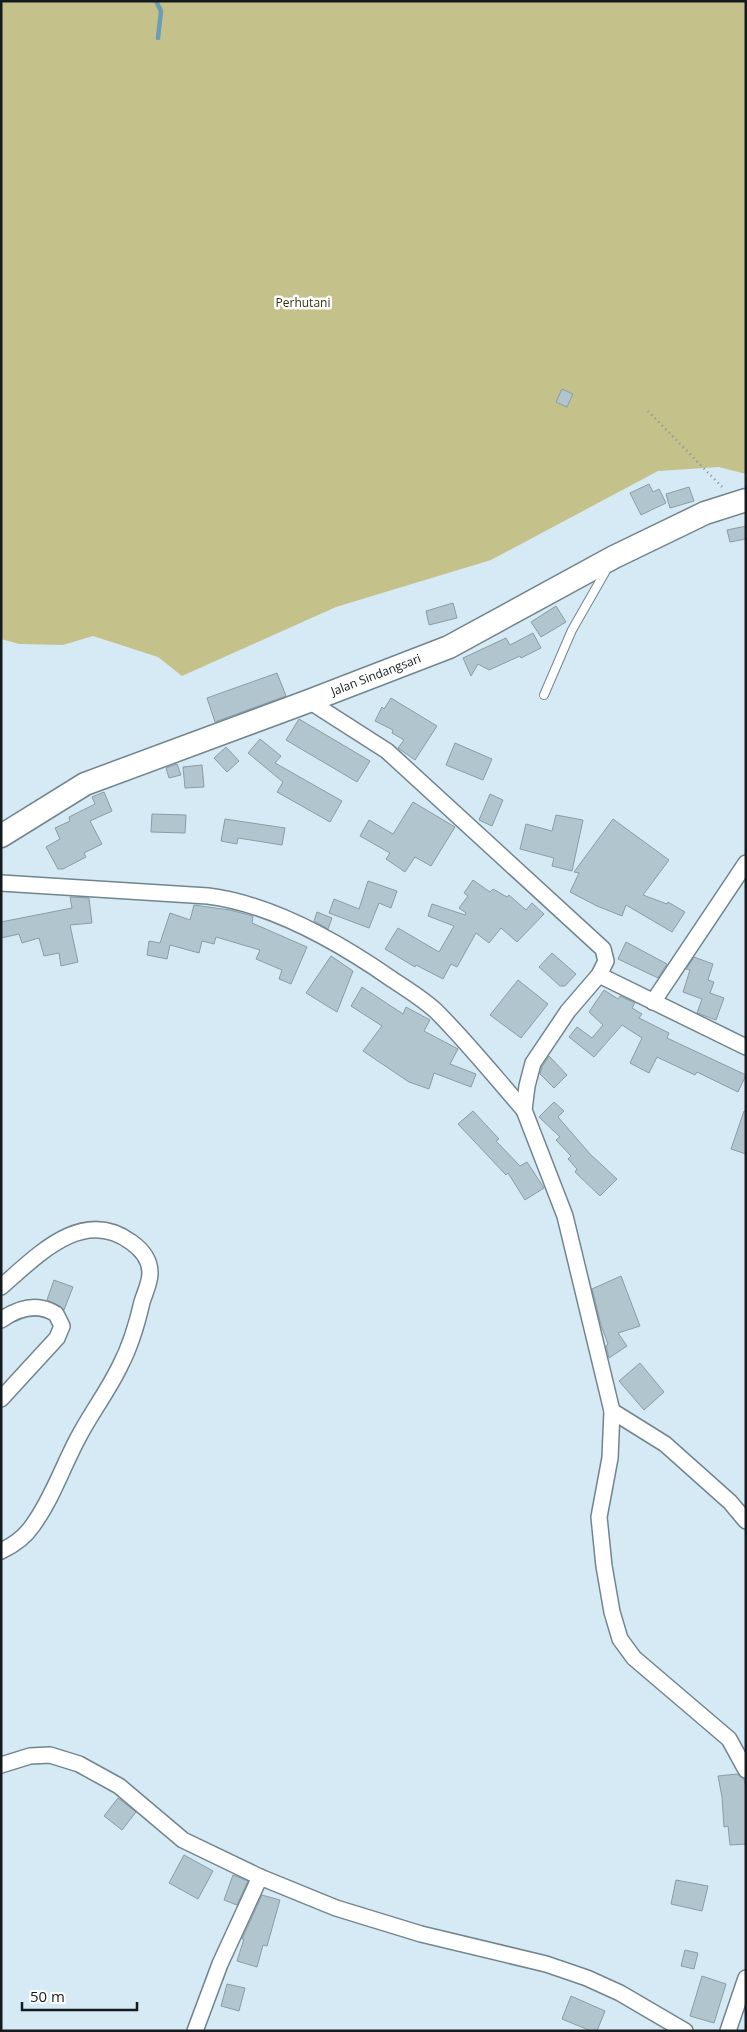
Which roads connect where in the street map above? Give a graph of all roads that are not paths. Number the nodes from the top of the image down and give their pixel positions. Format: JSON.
{"nodes":[{"id":1,"x":742,"y":502,"type":"edge"},
{"id":2,"x":614,"y":557,"type":"junction"},
{"id":3,"x":544,"y":695,"type":"dead end"},
{"id":4,"x":309,"y":701,"type":"junction"},
{"id":5,"x":1,"y":836,"type":"edge"},
{"id":6,"x":746,"y":863,"type":"edge"},
{"id":7,"x":1,"y":884,"type":"edge"},
{"id":8,"x":598,"y":975,"type":"junction"},
{"id":9,"x":653,"y":1002,"type":"junction"},
{"id":10,"x":746,"y":1047,"type":"edge"},
{"id":11,"x":524,"y":1110,"type":"junction"},
{"id":12,"x":1,"y":1287,"type":"edge"},
{"id":13,"x":1,"y":1320,"type":"edge"},
{"id":14,"x":1,"y":1398,"type":"edge"},
{"id":15,"x":612,"y":1411,"type":"junction"},
{"id":16,"x":746,"y":1521,"type":"edge"},
{"id":17,"x":1,"y":1551,"type":"edge"},
{"id":18,"x":1,"y":1765,"type":"edge"},
{"id":19,"x":746,"y":1770,"type":"edge"},
{"id":20,"x":260,"y":1877,"type":"junction"},
{"id":21,"x":746,"y":1978,"type":"edge"},
{"id":22,"x":195,"y":2031,"type":"edge"},
{"id":23,"x":685,"y":2031,"type":"edge"},
{"id":24,"x":728,"y":2031,"type":"edge"}],
"edges":[{"from":1,"to":2,"type":"main road","name":"Jalan Sindangsari"},
{"from":2,"to":3,"type":"lane"},
{"from":2,"to":4,"type":"main road","name":"Jalan Sindangsari"},
{"from":4,"to":5,"type":"main road","name":"Jalan Sindangsari"},
{"from":4,"to":8,"type":"street"},
{"from":6,"to":9,"type":"street"},
{"from":7,"to":11,"type":"street"},
{"from":8,"to":9,"type":"street"},
{"from":8,"to":11,"type":"street"},
{"from":9,"to":10,"type":"street"},
{"from":11,"to":15,"type":"street"},
{"from":12,"to":17,"type":"street"},
{"from":13,"to":14,"type":"street"},
{"from":15,"to":16,"type":"street"},
{"from":15,"to":19,"type":"street"},
{"from":18,"to":20,"type":"street"},
{"from":20,"to":22,"type":"street"},
{"from":20,"to":23,"type":"street"},
{"from":21,"to":24,"type":"street"}]}
